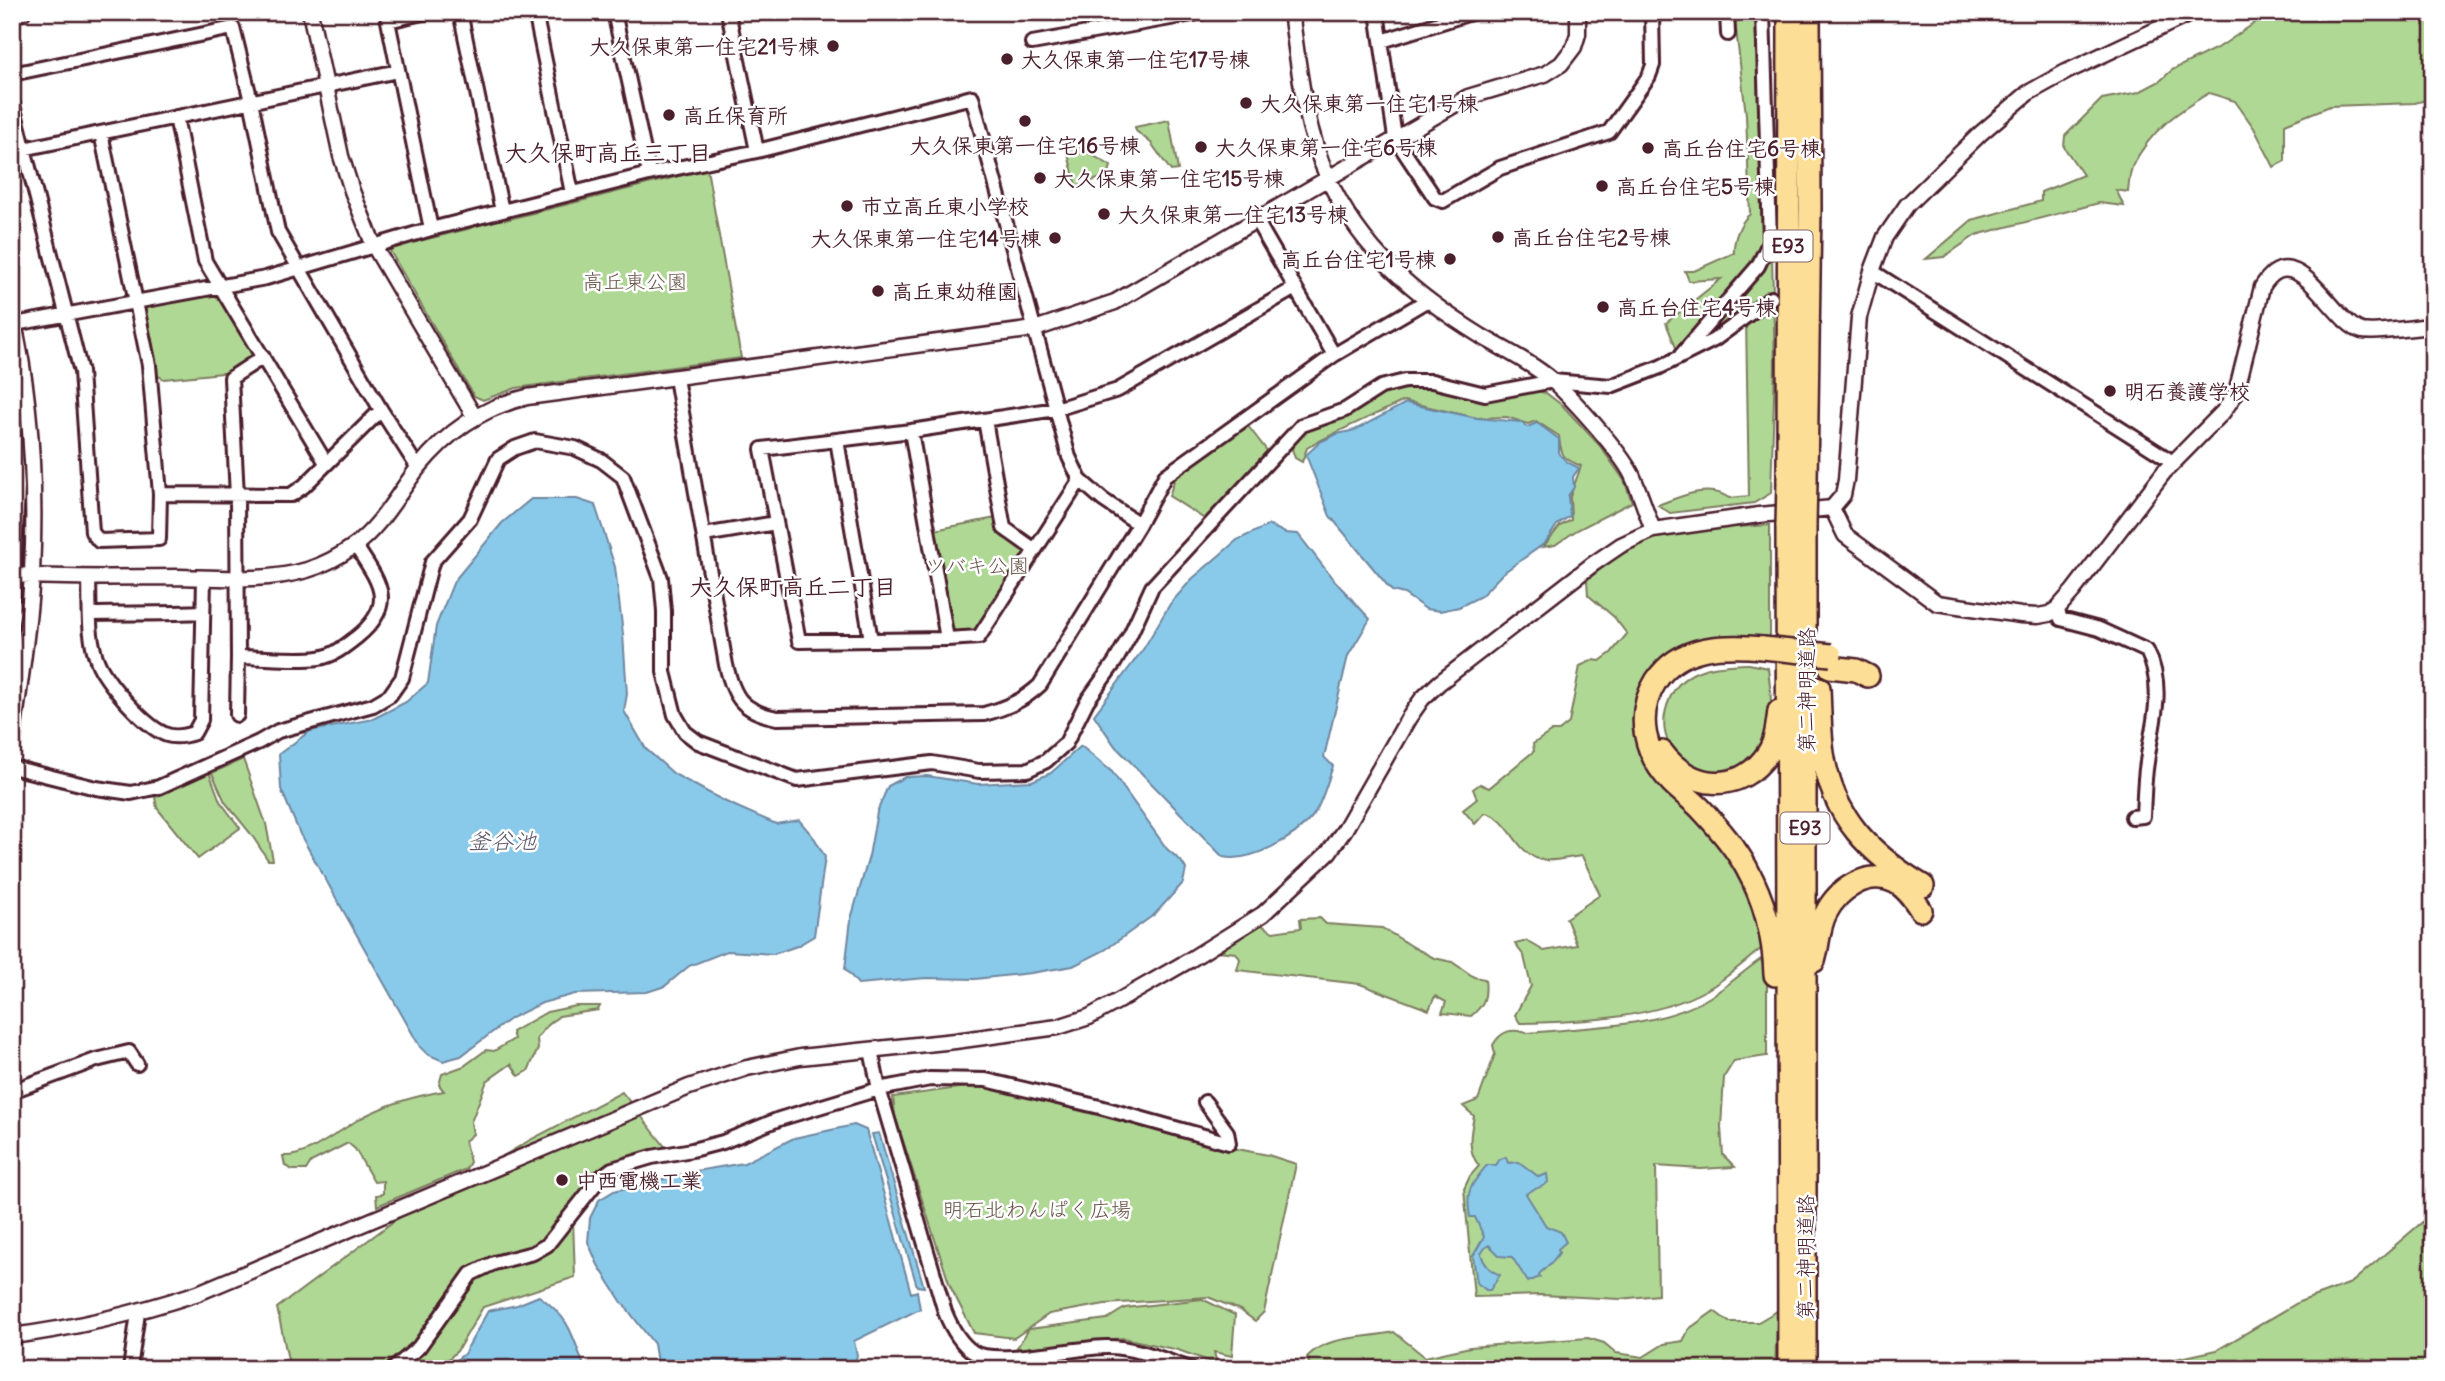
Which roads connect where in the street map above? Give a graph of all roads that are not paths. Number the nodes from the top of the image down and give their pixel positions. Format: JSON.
{"nodes":[{"id":1,"x":23,"y":12,"type":"edge"},
{"id":2,"x":310,"y":12,"type":"edge"},
{"id":3,"x":427,"y":12,"type":"edge"},
{"id":4,"x":460,"y":12,"type":"edge"},
{"id":5,"x":535,"y":12,"type":"edge"},
{"id":6,"x":614,"y":12,"type":"edge"},
{"id":7,"x":728,"y":12,"type":"edge"},
{"id":8,"x":1204,"y":12,"type":"edge"},
{"id":9,"x":1291,"y":12,"type":"edge"},
{"id":10,"x":1377,"y":12,"type":"edge"},
{"id":11,"x":1474,"y":12,"type":"edge"},
{"id":12,"x":1578,"y":12,"type":"edge"},
{"id":13,"x":1652,"y":12,"type":"edge"},
{"id":14,"x":1727,"y":12,"type":"edge"},
{"id":15,"x":1763,"y":12,"type":"edge"},
{"id":16,"x":1788,"y":12,"type":"edge"},
{"id":17,"x":1809,"y":12,"type":"edge"},
{"id":18,"x":2194,"y":12,"type":"edge"},
{"id":19,"x":12,"y":14,"type":"edge"},
{"id":20,"x":1455,"y":15,"type":"edge"},
{"id":21,"x":1728,"y":34,"type":"dead end"},
{"id":22,"x":1382,"y":41,"type":"junction"},
{"id":23,"x":1032,"y":43,"type":"dead end"},
{"id":24,"x":398,"y":71,"type":"junction"},
{"id":25,"x":12,"y":74,"type":"edge"},
{"id":26,"x":326,"y":86,"type":"junction"},
{"id":27,"x":12,"y":101,"type":"edge"},
{"id":28,"x":251,"y":101,"type":"junction"},
{"id":29,"x":176,"y":117,"type":"junction"},
{"id":30,"x":101,"y":133,"type":"junction"},
{"id":31,"x":1395,"y":138,"type":"junction"},
{"id":32,"x":23,"y":149,"type":"junction"},
{"id":33,"x":757,"y":151,"type":"junction"},
{"id":34,"x":649,"y":174,"type":"junction"},
{"id":35,"x":1328,"y":178,"type":"junction"},
{"id":36,"x":572,"y":193,"type":"junction"},
{"id":37,"x":502,"y":211,"type":"junction"},
{"id":38,"x":1256,"y":220,"type":"junction"},
{"id":39,"x":431,"y":229,"type":"junction"},
{"id":40,"x":374,"y":246,"type":"junction"},
{"id":41,"x":298,"y":269,"type":"junction"},
{"id":42,"x":1872,"y":271,"type":"junction"},
{"id":43,"x":221,"y":286,"type":"junction"},
{"id":44,"x":1295,"y":288,"type":"junction"},
{"id":45,"x":1771,"y":298,"type":"dead end"},
{"id":46,"x":1426,"y":301,"type":"junction"},
{"id":47,"x":137,"y":302,"type":"junction"},
{"id":48,"x":66,"y":315,"type":"junction"},
{"id":49,"x":13,"y":320,"type":"edge"},
{"id":50,"x":2433,"y":326,"type":"edge"},
{"id":51,"x":1035,"y":329,"type":"junction"},
{"id":52,"x":1334,"y":355,"type":"junction"},
{"id":53,"x":263,"y":357,"type":"junction"},
{"id":54,"x":1678,"y":358,"type":"junction"},
{"id":55,"x":676,"y":378,"type":"junction"},
{"id":56,"x":1553,"y":381,"type":"junction"},
{"id":57,"x":1056,"y":409,"type":"junction"},
{"id":58,"x":381,"y":410,"type":"junction"},
{"id":59,"x":12,"y":411,"type":"edge"},
{"id":60,"x":474,"y":416,"type":"junction"},
{"id":61,"x":985,"y":420,"type":"junction"},
{"id":62,"x":911,"y":431,"type":"junction"},
{"id":63,"x":837,"y":440,"type":"junction"},
{"id":64,"x":2173,"y":461,"type":"junction"},
{"id":65,"x":326,"y":463,"type":"junction"},
{"id":66,"x":418,"y":468,"type":"junction"},
{"id":67,"x":1080,"y":480,"type":"junction"},
{"id":68,"x":1797,"y":481,"type":"junction"},
{"id":69,"x":160,"y":494,"type":"junction"},
{"id":70,"x":237,"y":496,"type":"junction"},
{"id":71,"x":1832,"y":508,"type":"junction"},
{"id":72,"x":776,"y":523,"type":"junction"},
{"id":73,"x":1139,"y":524,"type":"junction"},
{"id":74,"x":1796,"y":525,"type":"junction"},
{"id":75,"x":1653,"y":530,"type":"junction"},
{"id":76,"x":704,"y":534,"type":"junction"},
{"id":77,"x":355,"y":545,"type":"junction"},
{"id":78,"x":1035,"y":550,"type":"junction"},
{"id":79,"x":14,"y":575,"type":"junction"},
{"id":80,"x":32,"y":576,"type":"junction"},
{"id":81,"x":89,"y":578,"type":"junction"},
{"id":82,"x":204,"y":578,"type":"junction"},
{"id":83,"x":237,"y":578,"type":"junction"},
{"id":84,"x":1807,"y":585,"type":"junction"},
{"id":85,"x":12,"y":596,"type":"edge"},
{"id":86,"x":2057,"y":609,"type":"junction"},
{"id":87,"x":203,"y":612,"type":"junction"},
{"id":88,"x":90,"y":614,"type":"junction"},
{"id":89,"x":947,"y":639,"type":"junction"},
{"id":90,"x":871,"y":640,"type":"junction"},
{"id":91,"x":1763,"y":654,"type":"junction"},
{"id":92,"x":238,"y":657,"type":"junction"},
{"id":93,"x":1865,"y":668,"type":"dead end"},
{"id":94,"x":1788,"y":674,"type":"junction"},
{"id":95,"x":237,"y":715,"type":"dead end"},
{"id":96,"x":12,"y":743,"type":"edge"},
{"id":97,"x":12,"y":767,"type":"edge"},
{"id":98,"x":2132,"y":817,"type":"dead end"},
{"id":99,"x":1923,"y":886,"type":"dead end"},
{"id":100,"x":1921,"y":910,"type":"dead end"},
{"id":101,"x":1804,"y":996,"type":"junction"},
{"id":102,"x":870,"y":1050,"type":"junction"},
{"id":103,"x":137,"y":1064,"type":"dead end"},
{"id":104,"x":878,"y":1089,"type":"junction"},
{"id":105,"x":12,"y":1091,"type":"edge"},
{"id":106,"x":1205,"y":1102,"type":"dead end"},
{"id":107,"x":1791,"y":1130,"type":"junction"},
{"id":108,"x":138,"y":1313,"type":"junction"},
{"id":109,"x":12,"y":1336,"type":"edge"},
{"id":110,"x":1800,"y":1367,"type":"edge"},
{"id":111,"x":130,"y":1369,"type":"edge"},
{"id":112,"x":393,"y":1369,"type":"edge"},
{"id":113,"x":1191,"y":1369,"type":"edge"}],
"edges":[{"from":1,"to":19,"type":"street"},
{"from":2,"to":26,"type":"street"},
{"from":3,"to":24,"type":"street"},
{"from":4,"to":37,"type":"street"},
{"from":5,"to":36,"type":"street"},
{"from":6,"to":34,"type":"street"},
{"from":7,"to":33,"type":"street"},
{"from":8,"to":23,"type":"street"},
{"from":9,"to":35,"type":"street"},
{"from":10,"to":22,"type":"street"},
{"from":11,"to":20,"type":"street"},
{"from":12,"to":31,"type":"street"},
{"from":13,"to":31,"type":"street"},
{"from":14,"to":21,"type":"street"},
{"from":15,"to":54,"type":"street"},
{"from":16,"to":68,"type":"highway","name":"第二神明道路","number":"E93"},
{"from":17,"to":68,"type":"highway","name":"第二神明道路","number":"E93"},
{"from":18,"to":42,"type":"street"},
{"from":20,"to":22,"type":"street"},
{"from":22,"to":31,"type":"street"},
{"from":24,"to":26,"type":"street"},
{"from":24,"to":39,"type":"street"},
{"from":25,"to":28,"type":"street"},
{"from":26,"to":28,"type":"street"},
{"from":26,"to":40,"type":"street"},
{"from":27,"to":32,"type":"street"},
{"from":28,"to":29,"type":"street"},
{"from":28,"to":41,"type":"street"},
{"from":29,"to":30,"type":"street"},
{"from":29,"to":43,"type":"street"},
{"from":30,"to":32,"type":"street"},
{"from":30,"to":47,"type":"street"},
{"from":31,"to":35,"type":"street"},
{"from":32,"to":48,"type":"street"},
{"from":33,"to":34,"type":"street"},
{"from":33,"to":51,"type":"street"},
{"from":34,"to":36,"type":"street"},
{"from":35,"to":38,"type":"street"},
{"from":35,"to":46,"type":"street"},
{"from":36,"to":37,"type":"street"},
{"from":37,"to":39,"type":"street"},
{"from":38,"to":44,"type":"street"},
{"from":38,"to":51,"type":"street"},
{"from":39,"to":40,"type":"street"},
{"from":40,"to":41,"type":"street"},
{"from":40,"to":60,"type":"street"},
{"from":41,"to":43,"type":"street"},
{"from":41,"to":58,"type":"street"},
{"from":42,"to":64,"type":"street"},
{"from":42,"to":71,"type":"street"},
{"from":43,"to":47,"type":"street"},
{"from":43,"to":53,"type":"street"},
{"from":44,"to":52,"type":"street"},
{"from":44,"to":57,"type":"street"},
{"from":45,"to":54,"type":"street"},
{"from":46,"to":52,"type":"street"},
{"from":46,"to":56,"type":"street"},
{"from":47,"to":48,"type":"street"},
{"from":47,"to":69,"type":"street"},
{"from":48,"to":49,"type":"street"},
{"from":48,"to":69,"type":"street"},
{"from":49,"to":80,"type":"street"},
{"from":50,"to":64,"type":"street"},
{"from":51,"to":55,"type":"street"},
{"from":51,"to":57,"type":"street"},
{"from":52,"to":73,"type":"street"},
{"from":53,"to":65,"type":"street"},
{"from":53,"to":70,"type":"street"},
{"from":54,"to":56,"type":"street"},
{"from":55,"to":60,"type":"street"},
{"from":55,"to":76,"type":"street"},
{"from":56,"to":75,"type":"street"},
{"from":56,"to":97,"type":"street"},
{"from":57,"to":61,"type":"street"},
{"from":57,"to":67,"type":"street"},
{"from":58,"to":65,"type":"street"},
{"from":58,"to":66,"type":"street"},
{"from":59,"to":79,"type":"street"},
{"from":60,"to":66,"type":"street"},
{"from":61,"to":62,"type":"street"},
{"from":61,"to":78,"type":"street"},
{"from":62,"to":63,"type":"street"},
{"from":62,"to":89,"type":"street"},
{"from":63,"to":72,"type":"street"},
{"from":63,"to":90,"type":"street"},
{"from":64,"to":86,"type":"street"},
{"from":65,"to":70,"type":"street"},
{"from":66,"to":77,"type":"street"},
{"from":67,"to":73,"type":"street"},
{"from":67,"to":78,"type":"street"},
{"from":68,"to":74,"type":"highway","name":"第二神明道路","number":"E93","bridge":true},
{"from":69,"to":70,"type":"street"},
{"from":70,"to":83,"type":"street"},
{"from":71,"to":75,"type":"street"},
{"from":71,"to":86,"type":"street"},
{"from":72,"to":76,"type":"street"},
{"from":72,"to":90,"type":"street"},
{"from":73,"to":76,"type":"street"},
{"from":74,"to":84,"type":"highway","name":"第二神明道路","number":"E93"},
{"from":74,"to":94,"type":"highway","name":"第二神明道路","number":"E93"},
{"from":75,"to":102,"type":"street"},
{"from":77,"to":83,"type":"street"},
{"from":77,"to":92,"type":"street"},
{"from":78,"to":89,"type":"street"},
{"from":79,"to":80,"type":"street"},
{"from":79,"to":85,"type":"street"},
{"from":80,"to":81,"type":"street"},
{"from":80,"to":96,"type":"street"},
{"from":81,"to":82,"type":"street"},
{"from":81,"to":88,"type":"street"},
{"from":82,"to":83,"type":"street"},
{"from":82,"to":87,"type":"street"},
{"from":83,"to":92,"type":"street"},
{"from":84,"to":99,"type":"highway"},
{"from":84,"to":101,"type":"highway","name":"第二神明道路","number":"E93"},
{"from":86,"to":98,"type":"street"},
{"from":87,"to":88,"type":"street"},
{"from":87,"to":88,"type":"street"},
{"from":89,"to":90,"type":"street"},
{"from":91,"to":93,"type":"highway"},
{"from":91,"to":94,"type":"highway"},
{"from":91,"to":107,"type":"highway"},
{"from":92,"to":95,"type":"street"},
{"from":94,"to":107,"type":"highway","name":"第二神明道路","number":"E93"},
{"from":100,"to":101,"type":"highway"},
{"from":101,"to":107,"type":"highway","name":"第二神明道路","number":"E93"},
{"from":102,"to":104,"type":"street"},
{"from":102,"to":108,"type":"street"},
{"from":103,"to":105,"type":"street"},
{"from":104,"to":106,"type":"street"},
{"from":104,"to":112,"type":"street"},
{"from":104,"to":113,"type":"street"},
{"from":107,"to":110,"type":"highway","name":"第二神明道路","number":"E93"},
{"from":107,"to":110,"type":"highway","name":"第二神明道路","number":"E93"},
{"from":108,"to":109,"type":"street"},
{"from":108,"to":111,"type":"street"}]}
